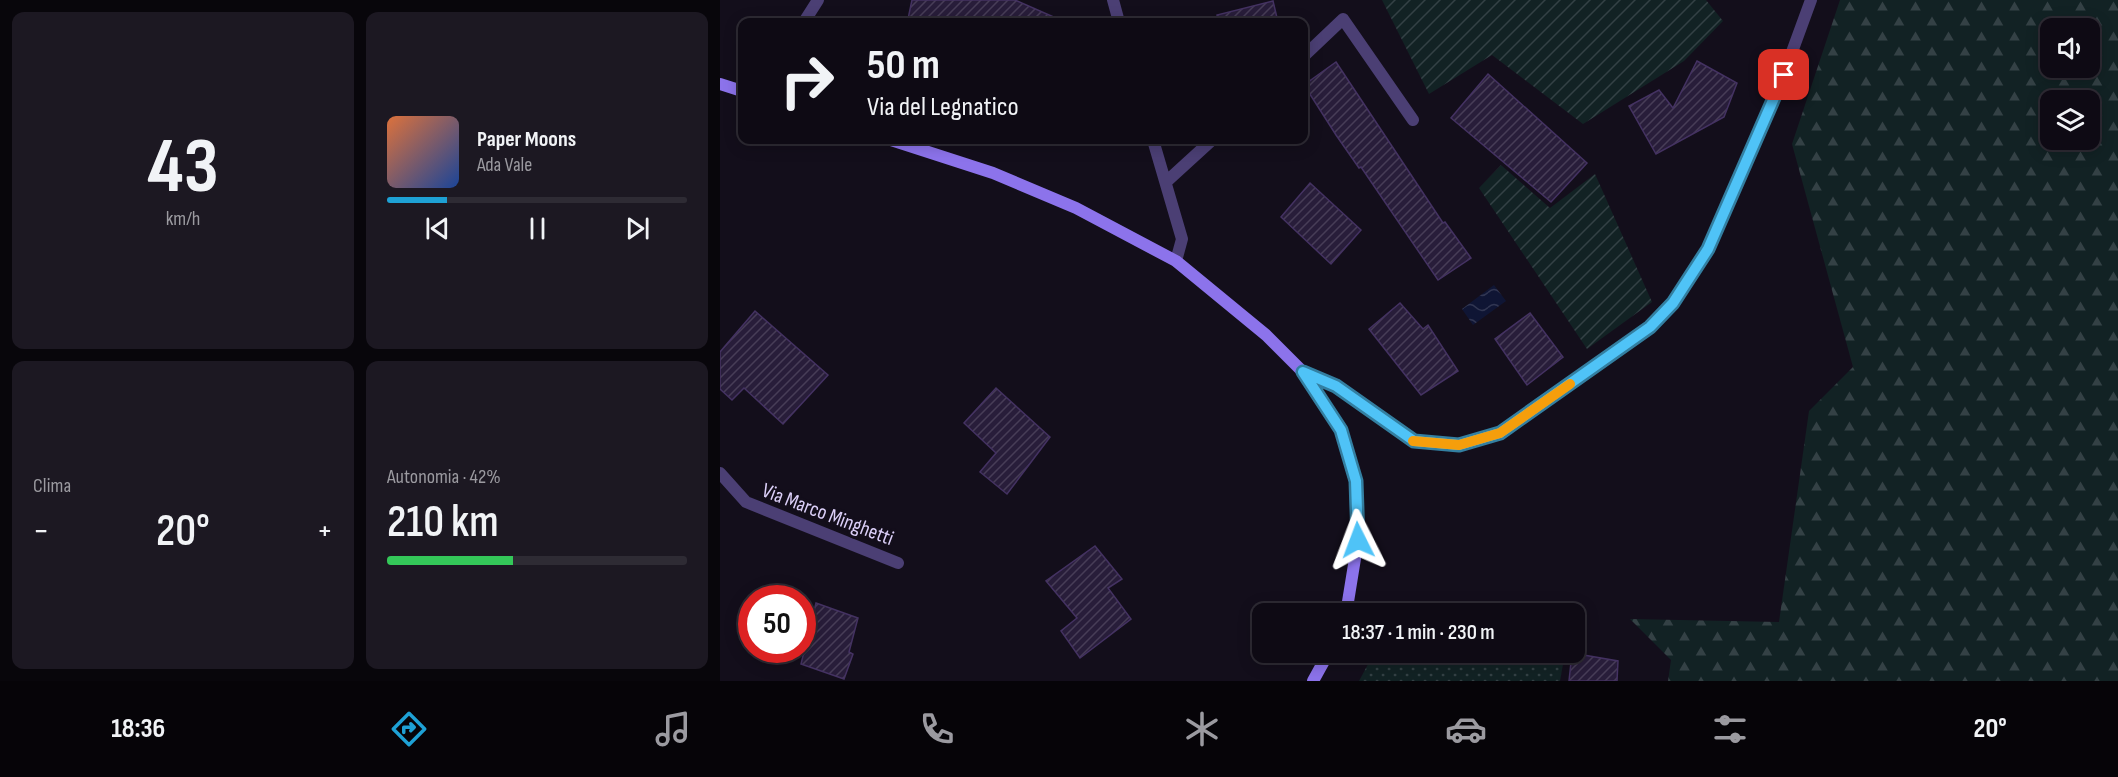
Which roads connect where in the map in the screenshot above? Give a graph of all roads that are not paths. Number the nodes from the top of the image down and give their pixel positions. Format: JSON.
{"nodes":[{"id":1,"x":818,"y":0,"type":"edge"},
{"id":2,"x":1113,"y":0,"type":"edge"},
{"id":3,"x":1811,"y":0,"type":"edge"},
{"id":4,"x":807,"y":18,"type":"edge"},
{"id":5,"x":1118,"y":18,"type":"edge"},
{"id":6,"x":1308,"y":52,"type":"edge"},
{"id":7,"x":720,"y":84,"type":"edge"},
{"id":8,"x":738,"y":90,"type":"edge"},
{"id":9,"x":1413,"y":120,"type":"dead end"},
{"id":10,"x":903,"y":144,"type":"edge"},
{"id":11,"x":1154,"y":144,"type":"edge"},
{"id":12,"x":1208,"y":144,"type":"edge"},
{"id":13,"x":1166,"y":182,"type":"junction"},
{"id":14,"x":1176,"y":261,"type":"junction"},
{"id":15,"x":1303,"y":372,"type":"junction"},
{"id":16,"x":720,"y":473,"type":"edge"},
{"id":17,"x":898,"y":562,"type":"dead end"},
{"id":18,"x":1348,"y":603,"type":"edge"},
{"id":19,"x":1323,"y":663,"type":"edge"},
{"id":20,"x":1313,"y":681,"type":"edge"}],
"edges":[{"from":1,"to":4,"type":"street"},
{"from":2,"to":5,"type":"street"},
{"from":3,"to":15,"type":"street"},
{"from":6,"to":9,"type":"street"},
{"from":7,"to":8,"type":"main road"},
{"from":10,"to":14,"type":"main road"},
{"from":11,"to":13,"type":"street"},
{"from":12,"to":13,"type":"street"},
{"from":13,"to":14,"type":"street"},
{"from":14,"to":15,"type":"main road"},
{"from":15,"to":18,"type":"main road"},
{"from":16,"to":17,"type":"street","name":"Via Marco Minghetti"},
{"from":19,"to":20,"type":"main road"}]}
